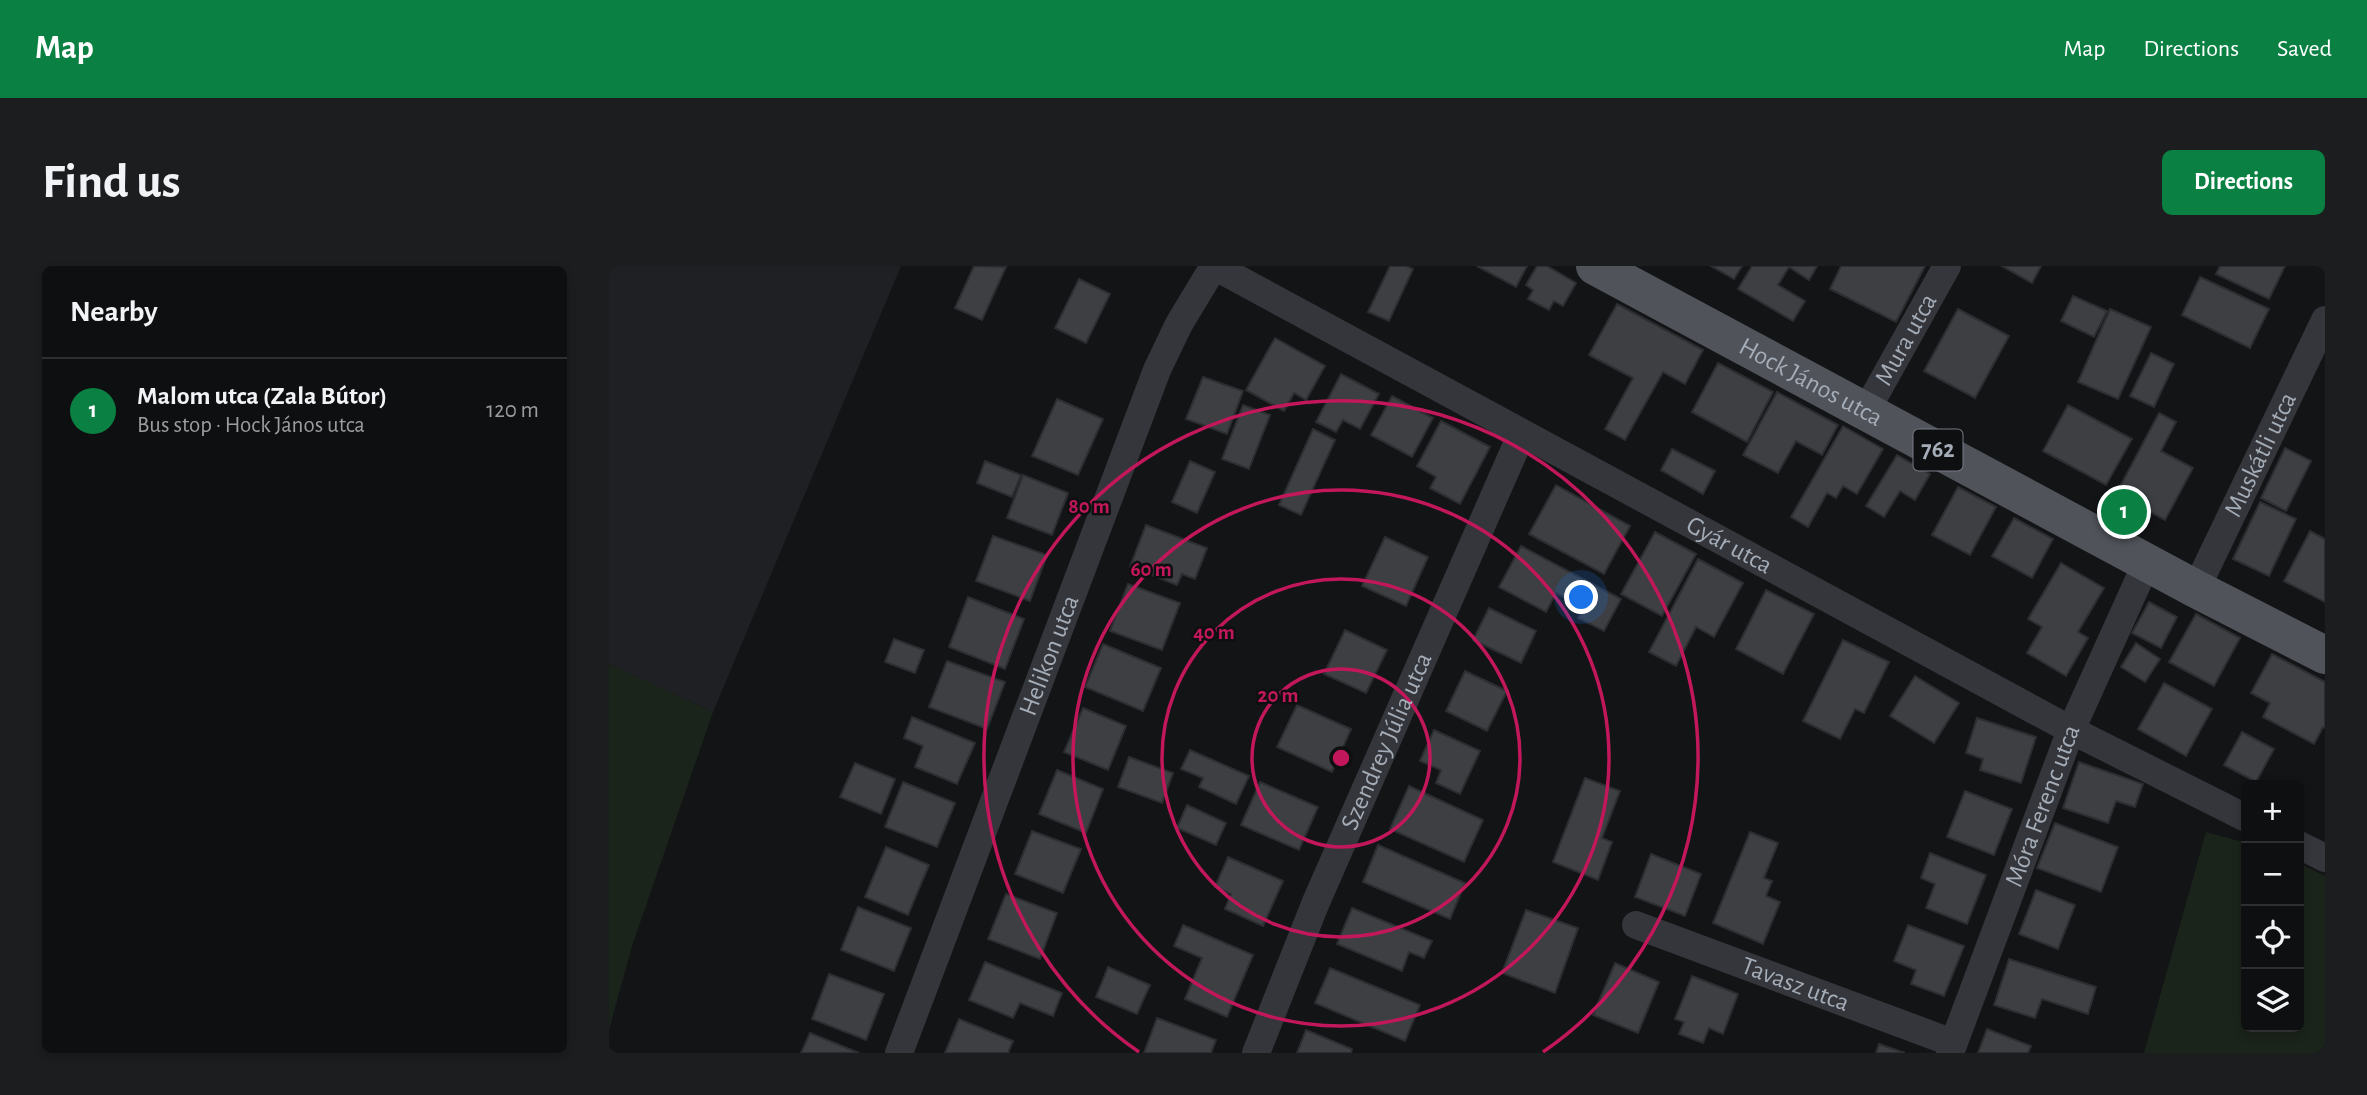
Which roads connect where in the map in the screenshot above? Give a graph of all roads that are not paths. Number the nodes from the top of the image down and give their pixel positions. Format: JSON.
{"nodes":[{"id":1,"x":1214,"y":266,"type":"edge"},
{"id":2,"x":1595,"y":266,"type":"edge"},
{"id":3,"x":1947,"y":266,"type":"edge"},
{"id":4,"x":2325,"y":320,"type":"edge"},
{"id":5,"x":1866,"y":411,"type":"junction"},
{"id":6,"x":1522,"y":433,"type":"junction"},
{"id":7,"x":2147,"y":562,"type":"junction"},
{"id":8,"x":2196,"y":589,"type":"junction"},
{"id":9,"x":2325,"y":655,"type":"edge"},
{"id":10,"x":2071,"y":730,"type":"junction"},
{"id":11,"x":2241,"y":815,"type":"edge"},
{"id":12,"x":2304,"y":848,"type":"edge"},
{"id":13,"x":2325,"y":858,"type":"edge"},
{"id":14,"x":1636,"y":925,"type":"dead end"},
{"id":15,"x":1952,"y":1048,"type":"edge"},
{"id":16,"x":899,"y":1053,"type":"edge"},
{"id":17,"x":1256,"y":1053,"type":"edge"}],
"edges":[{"from":1,"to":6,"type":"street","name":"Gyár utca"},
{"from":1,"to":16,"type":"street","name":"Helikon utca"},
{"from":2,"to":5,"type":"main road","name":"Hock János utca","number":"762"},
{"from":3,"to":5,"type":"street","name":"Mura utca"},
{"from":4,"to":8,"type":"street","name":"Muskátli utca"},
{"from":5,"to":7,"type":"main road","name":"Hock János utca","number":"762"},
{"from":6,"to":10,"type":"street","name":"Gyár utca"},
{"from":6,"to":17,"type":"street","name":"Szendrey Júlia utca"},
{"from":7,"to":8,"type":"main road","name":"Hock János utca","number":"762"},
{"from":7,"to":10,"type":"street","name":"Móra Ferenc utca"},
{"from":8,"to":9,"type":"main road","name":"Hock János utca","number":"762"},
{"from":10,"to":11,"type":"street","name":"Gyár utca"},
{"from":10,"to":15,"type":"street","name":"Móra Ferenc utca"},
{"from":12,"to":13,"type":"street"},
{"from":14,"to":15,"type":"street","name":"Tavasz utca"}]}
